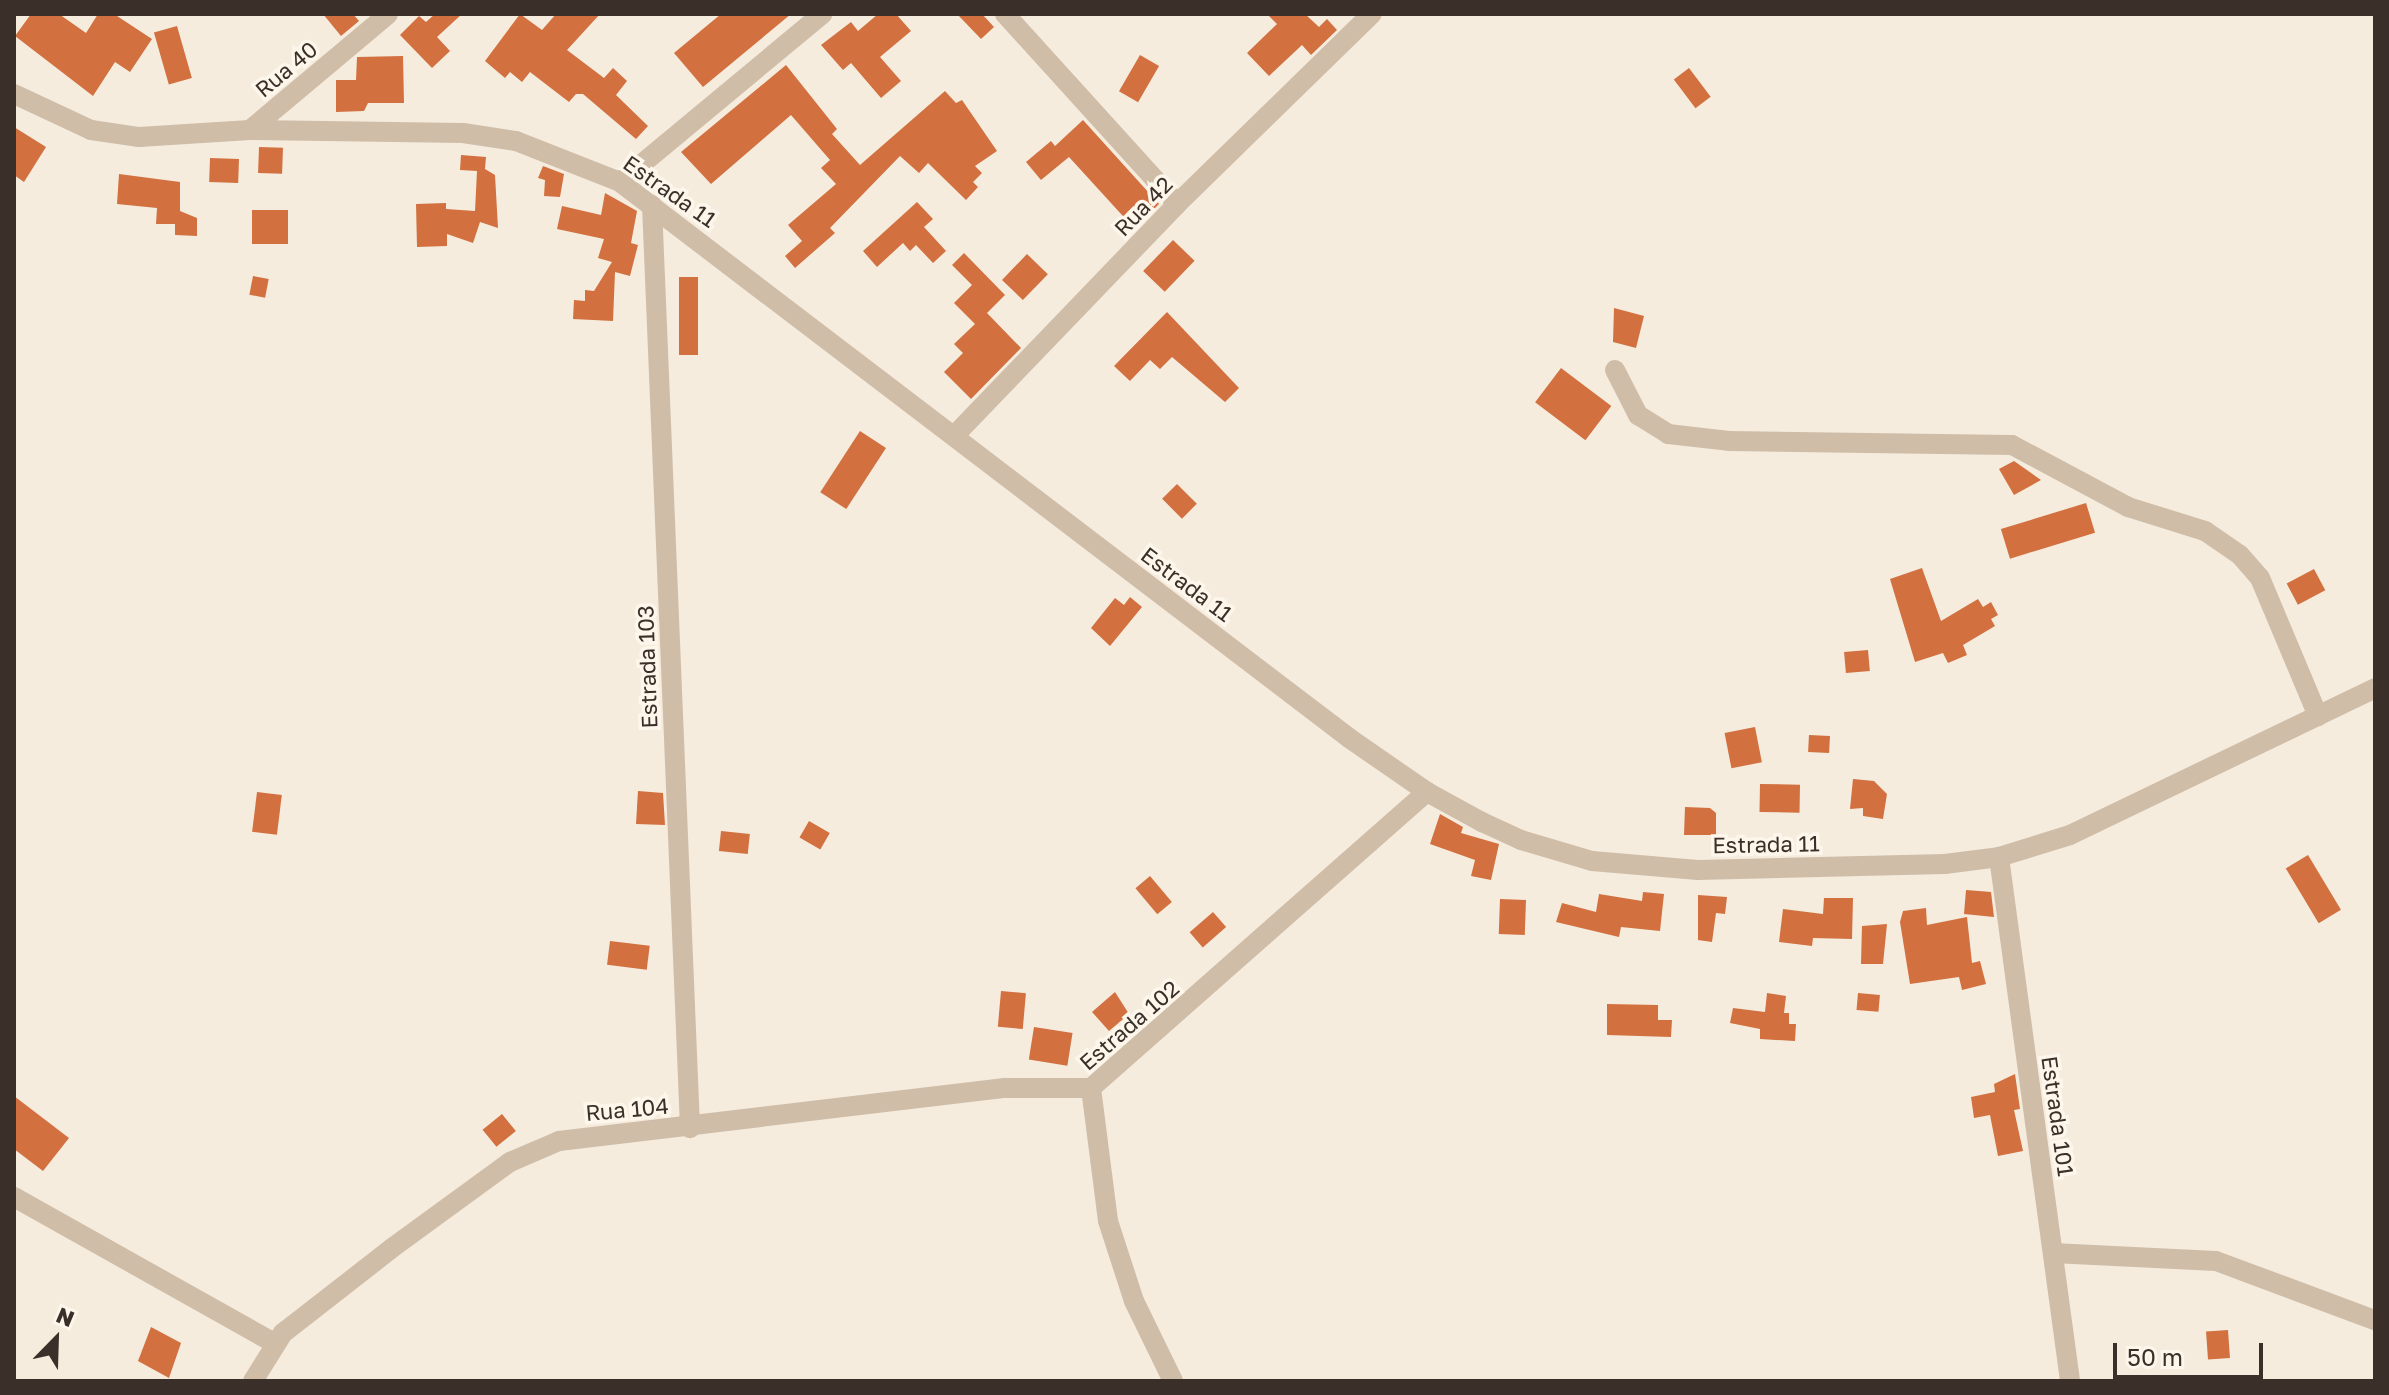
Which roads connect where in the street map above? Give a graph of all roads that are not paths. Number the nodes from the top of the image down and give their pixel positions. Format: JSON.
{"nodes":[{"id":1,"x":388,"y":14,"type":"edge"},
{"id":2,"x":822,"y":14,"type":"edge"},
{"id":3,"x":1005,"y":14,"type":"edge"},
{"id":4,"x":1372,"y":14,"type":"edge"},
{"id":5,"x":14,"y":94,"type":"edge"},
{"id":6,"x":250,"y":130,"type":"junction"},
{"id":7,"x":620,"y":182,"type":"junction"},
{"id":8,"x":1177,"y":204,"type":"junction"},
{"id":9,"x":652,"y":205,"type":"junction"},
{"id":10,"x":1615,"y":370,"type":"dead end"},
{"id":11,"x":954,"y":436,"type":"junction"},
{"id":12,"x":2371,"y":697,"type":"edge"},
{"id":13,"x":2318,"y":716,"type":"junction"},
{"id":14,"x":1427,"y":792,"type":"junction"},
{"id":15,"x":1999,"y":857,"type":"junction"},
{"id":16,"x":1091,"y":1088,"type":"junction"},
{"id":17,"x":690,"y":1128,"type":"junction"},
{"id":18,"x":14,"y":1197,"type":"edge"},
{"id":19,"x":2053,"y":1253,"type":"junction"},
{"id":20,"x":2375,"y":1320,"type":"edge"},
{"id":21,"x":274,"y":1343,"type":"junction"},
{"id":22,"x":253,"y":1381,"type":"edge"},
{"id":23,"x":1173,"y":1381,"type":"edge"},
{"id":24,"x":2070,"y":1381,"type":"edge"}],
"edges":[{"from":1,"to":6,"type":"street","name":"Rua 40"},
{"from":2,"to":7,"type":"street"},
{"from":3,"to":8,"type":"street"},
{"from":4,"to":8,"type":"street","name":"Rua 42"},
{"from":5,"to":6,"type":"street","name":"Estrada 11"},
{"from":6,"to":7,"type":"street","name":"Estrada 11"},
{"from":7,"to":9,"type":"street","name":"Estrada 11"},
{"from":8,"to":11,"type":"street","name":"Rua 42"},
{"from":9,"to":11,"type":"street","name":"Estrada 11"},
{"from":9,"to":17,"type":"street","name":"Estrada 103"},
{"from":10,"to":13,"type":"street"},
{"from":11,"to":14,"type":"street","name":"Estrada 11"},
{"from":12,"to":13,"type":"street","name":"Estrada 11"},
{"from":13,"to":15,"type":"street","name":"Estrada 11"},
{"from":14,"to":15,"type":"street","name":"Estrada 11"},
{"from":14,"to":16,"type":"street","name":"Estrada 102"},
{"from":15,"to":19,"type":"street","name":"Estrada 101"},
{"from":16,"to":17,"type":"street","name":"Rua 104"},
{"from":16,"to":23,"type":"street","name":"Estrada 102"},
{"from":17,"to":21,"type":"street","name":"Rua 104"},
{"from":18,"to":21,"type":"street"},
{"from":19,"to":20,"type":"street"},
{"from":19,"to":24,"type":"street","name":"Estrada 101"},
{"from":21,"to":22,"type":"street","name":"Rua 104"}]}
